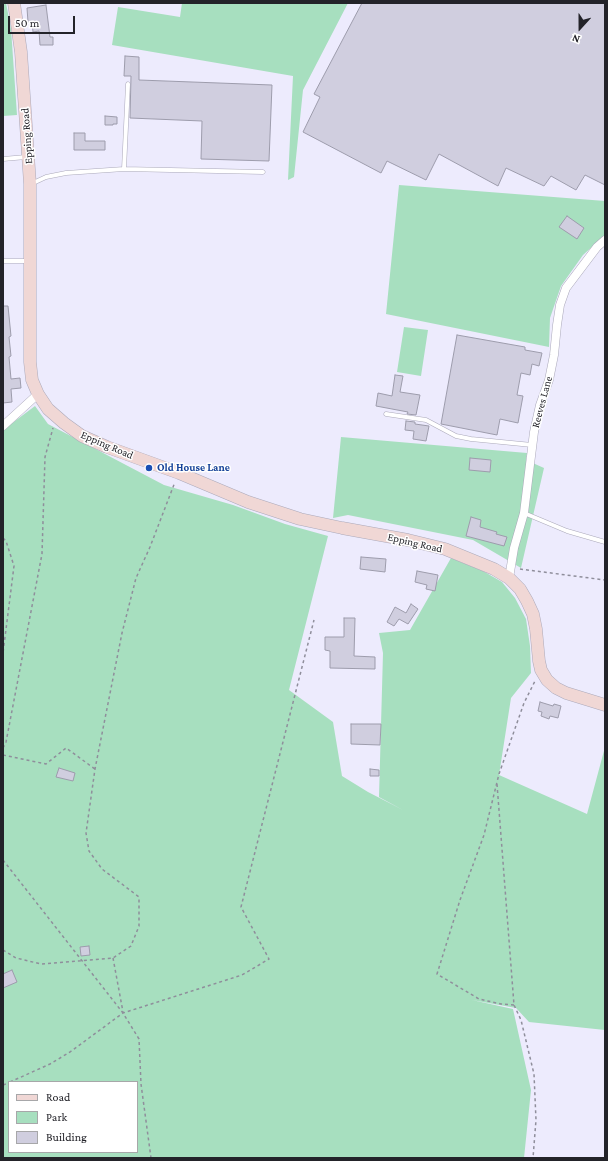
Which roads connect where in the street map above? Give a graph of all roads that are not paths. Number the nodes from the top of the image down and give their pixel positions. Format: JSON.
{"nodes":[{"id":1,"x":14,"y":3,"type":"edge"},
{"id":2,"x":128,"y":84,"type":"dead end"},
{"id":3,"x":29,"y":157,"type":"junction"},
{"id":4,"x":3,"y":159,"type":"edge"},
{"id":5,"x":124,"y":169,"type":"junction"},
{"id":6,"x":263,"y":172,"type":"dead end"},
{"id":7,"x":30,"y":184,"type":"junction"},
{"id":8,"x":605,"y":240,"type":"edge"},
{"id":9,"x":3,"y":261,"type":"edge"},
{"id":10,"x":30,"y":261,"type":"junction"},
{"id":11,"x":38,"y":394,"type":"junction"},
{"id":12,"x":386,"y":414,"type":"dead end"},
{"id":13,"x":3,"y":426,"type":"edge"},
{"id":14,"x":532,"y":445,"type":"junction"},
{"id":15,"x":524,"y":513,"type":"junction"},
{"id":16,"x":605,"y":542,"type":"edge"},
{"id":17,"x":510,"y":573,"type":"junction"},
{"id":18,"x":605,"y":706,"type":"edge"}],
"edges":[{"from":1,"to":3,"type":"main road","name":"Epping Road"},
{"from":2,"to":5,"type":"lane"},
{"from":3,"to":4,"type":"lane"},
{"from":3,"to":7,"type":"main road","name":"Epping Road"},
{"from":5,"to":6,"type":"lane"},
{"from":5,"to":7,"type":"lane"},
{"from":7,"to":10,"type":"main road","name":"Epping Road"},
{"from":8,"to":14,"type":"street","name":"Reeves Lane"},
{"from":9,"to":10,"type":"lane"},
{"from":10,"to":11,"type":"main road","name":"Epping Road"},
{"from":11,"to":13,"type":"street"},
{"from":11,"to":17,"type":"main road","name":"Epping Road"},
{"from":12,"to":14,"type":"lane"},
{"from":14,"to":15,"type":"street","name":"Reeves Lane"},
{"from":15,"to":16,"type":"lane"},
{"from":15,"to":17,"type":"street","name":"Reeves Lane"},
{"from":17,"to":18,"type":"main road","name":"Epping Road"}]}
